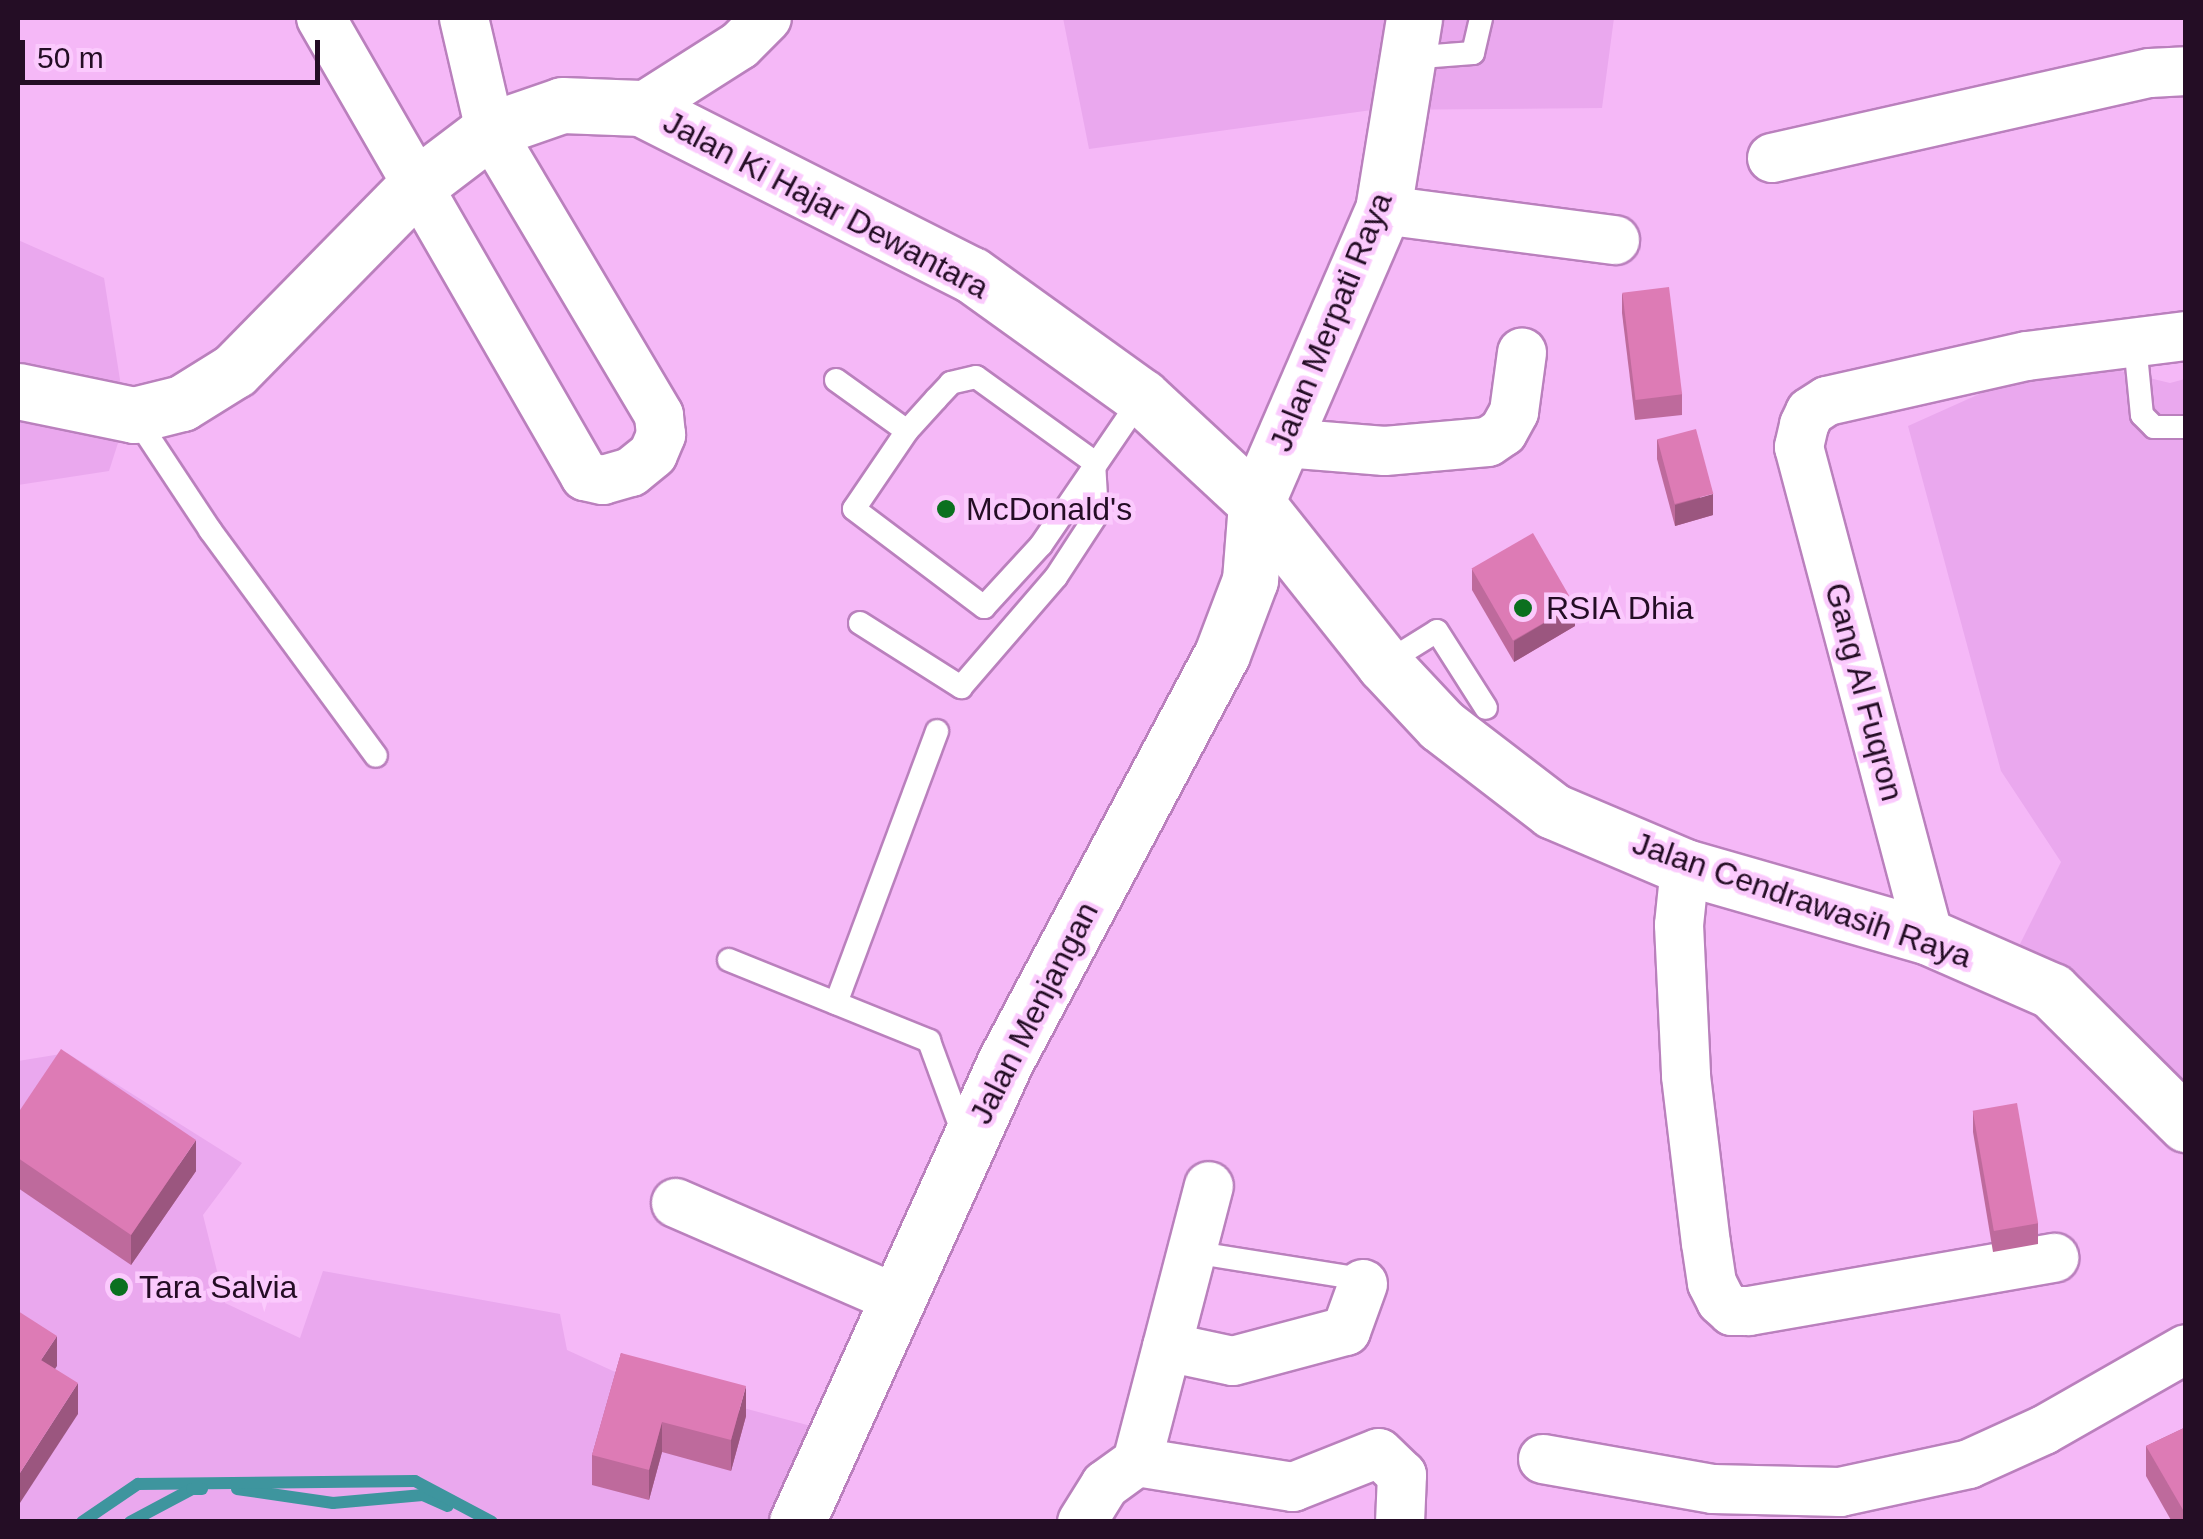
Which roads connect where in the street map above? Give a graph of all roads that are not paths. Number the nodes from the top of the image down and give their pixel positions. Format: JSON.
{"nodes":[{"id":1,"x":320,"y":18,"type":"edge"},
{"id":2,"x":464,"y":18,"type":"edge"},
{"id":3,"x":768,"y":18,"type":"edge"},
{"id":4,"x":1481,"y":18,"type":"edge"},
{"id":5,"x":1411,"y":38,"type":"edge"},
{"id":6,"x":2186,"y":71,"type":"edge"},
{"id":7,"x":641,"y":108,"type":"junction"},
{"id":8,"x":490,"y":130,"type":"junction"},
{"id":9,"x":1772,"y":158,"type":"dead end"},
{"id":10,"x":415,"y":186,"type":"junction"},
{"id":11,"x":1383,"y":210,"type":"junction"},
{"id":12,"x":1615,"y":240,"type":"dead end"},
{"id":13,"x":2186,"y":336,"type":"edge"},
{"id":14,"x":2135,"y":344,"type":"junction"},
{"id":15,"x":1522,"y":353,"type":"dead end"},
{"id":16,"x":836,"y":380,"type":"dead end"},
{"id":17,"x":18,"y":391,"type":"edge"},
{"id":18,"x":1142,"y":397,"type":"junction"},
{"id":19,"x":134,"y":415,"type":"junction"},
{"id":20,"x":2186,"y":427,"type":"edge"},
{"id":21,"x":907,"y":431,"type":"junction"},
{"id":22,"x":1285,"y":443,"type":"junction"},
{"id":23,"x":1094,"y":462,"type":"junction"},
{"id":24,"x":1256,"y":504,"type":"junction"},
{"id":25,"x":860,"y":623,"type":"dead end"},
{"id":26,"x":1384,"y":664,"type":"junction"},
{"id":27,"x":1486,"y":708,"type":"dead end"},
{"id":28,"x":937,"y":731,"type":"dead end"},
{"id":29,"x":376,"y":756,"type":"dead end"},
{"id":30,"x":1685,"y":867,"type":"junction"},
{"id":31,"x":1929,"y":937,"type":"junction"},
{"id":32,"x":730,"y":960,"type":"dead end"},
{"id":33,"x":836,"y":1003,"type":"junction"},
{"id":34,"x":2177,"y":1109,"type":"edge"},
{"id":35,"x":967,"y":1144,"type":"junction"},
{"id":36,"x":1209,"y":1186,"type":"dead end"},
{"id":37,"x":676,"y":1203,"type":"dead end"},
{"id":38,"x":1192,"y":1252,"type":"junction"},
{"id":39,"x":2054,"y":1258,"type":"dead end"},
{"id":40,"x":1363,"y":1284,"type":"joint"},
{"id":41,"x":898,"y":1300,"type":"junction"},
{"id":42,"x":1167,"y":1347,"type":"junction"},
{"id":43,"x":2186,"y":1349,"type":"edge"},
{"id":44,"x":1543,"y":1459,"type":"dead end"},
{"id":45,"x":1137,"y":1462,"type":"junction"},
{"id":46,"x":1710,"y":1506,"type":"edge"},
{"id":47,"x":797,"y":1522,"type":"edge"},
{"id":48,"x":1082,"y":1522,"type":"edge"},
{"id":49,"x":1400,"y":1522,"type":"edge"}],
"edges":[{"from":1,"to":10,"type":"street"},
{"from":2,"to":8,"type":"street"},
{"from":3,"to":7,"type":"street"},
{"from":4,"to":5,"type":"lane"},
{"from":5,"to":11,"type":"main road","name":"Jalan Merpati Raya"},
{"from":6,"to":9,"type":"street"},
{"from":7,"to":8,"type":"main road","name":"Jalan Ki Hajar Dewantara"},
{"from":7,"to":18,"type":"main road","name":"Jalan Ki Hajar Dewantara"},
{"from":8,"to":10,"type":"main road","name":"Jalan Ki Hajar Dewantara"},
{"from":8,"to":10,"type":"street"},
{"from":10,"to":19,"type":"main road","name":"Jalan Ki Hajar Dewantara"},
{"from":11,"to":12,"type":"street"},
{"from":11,"to":22,"type":"main road","name":"Jalan Merpati Raya"},
{"from":13,"to":14,"type":"street"},
{"from":14,"to":20,"type":"lane"},
{"from":14,"to":31,"type":"street","name":"Gang Al Fuqron"},
{"from":15,"to":22,"type":"street"},
{"from":16,"to":21,"type":"lane"},
{"from":17,"to":19,"type":"main road","name":"Jalan Ki Hajar Dewantara"},
{"from":18,"to":23,"type":"lane"},
{"from":18,"to":24,"type":"main road","name":"Jalan Ki Hajar Dewantara"},
{"from":19,"to":29,"type":"lane"},
{"from":21,"to":23,"type":"lane"},
{"from":21,"to":23,"type":"lane"},
{"from":22,"to":24,"type":"main road","name":"Jalan Merpati Raya"},
{"from":23,"to":25,"type":"lane"},
{"from":24,"to":26,"type":"main road","name":"Jalan Cendrawasih Raya"},
{"from":24,"to":35,"type":"main road","name":"Jalan Menjangan"},
{"from":26,"to":27,"type":"lane"},
{"from":26,"to":30,"type":"main road","name":"Jalan Cendrawasih Raya"},
{"from":28,"to":33,"type":"lane"},
{"from":30,"to":31,"type":"main road","name":"Jalan Cendrawasih Raya"},
{"from":30,"to":39,"type":"street"},
{"from":31,"to":34,"type":"main road","name":"Jalan Cendrawasih Raya"},
{"from":32,"to":33,"type":"lane"},
{"from":33,"to":35,"type":"lane"},
{"from":35,"to":41,"type":"main road","name":"Jalan Menjangan"},
{"from":36,"to":38,"type":"street"},
{"from":37,"to":41,"type":"street"},
{"from":38,"to":40,"type":"lane"},
{"from":38,"to":42,"type":"street"},
{"from":40,"to":42,"type":"street"},
{"from":41,"to":47,"type":"main road","name":"Jalan Menjangan"},
{"from":42,"to":45,"type":"street"},
{"from":43,"to":46,"type":"street"},
{"from":44,"to":46,"type":"street"},
{"from":45,"to":48,"type":"street"},
{"from":45,"to":49,"type":"street"}]}
